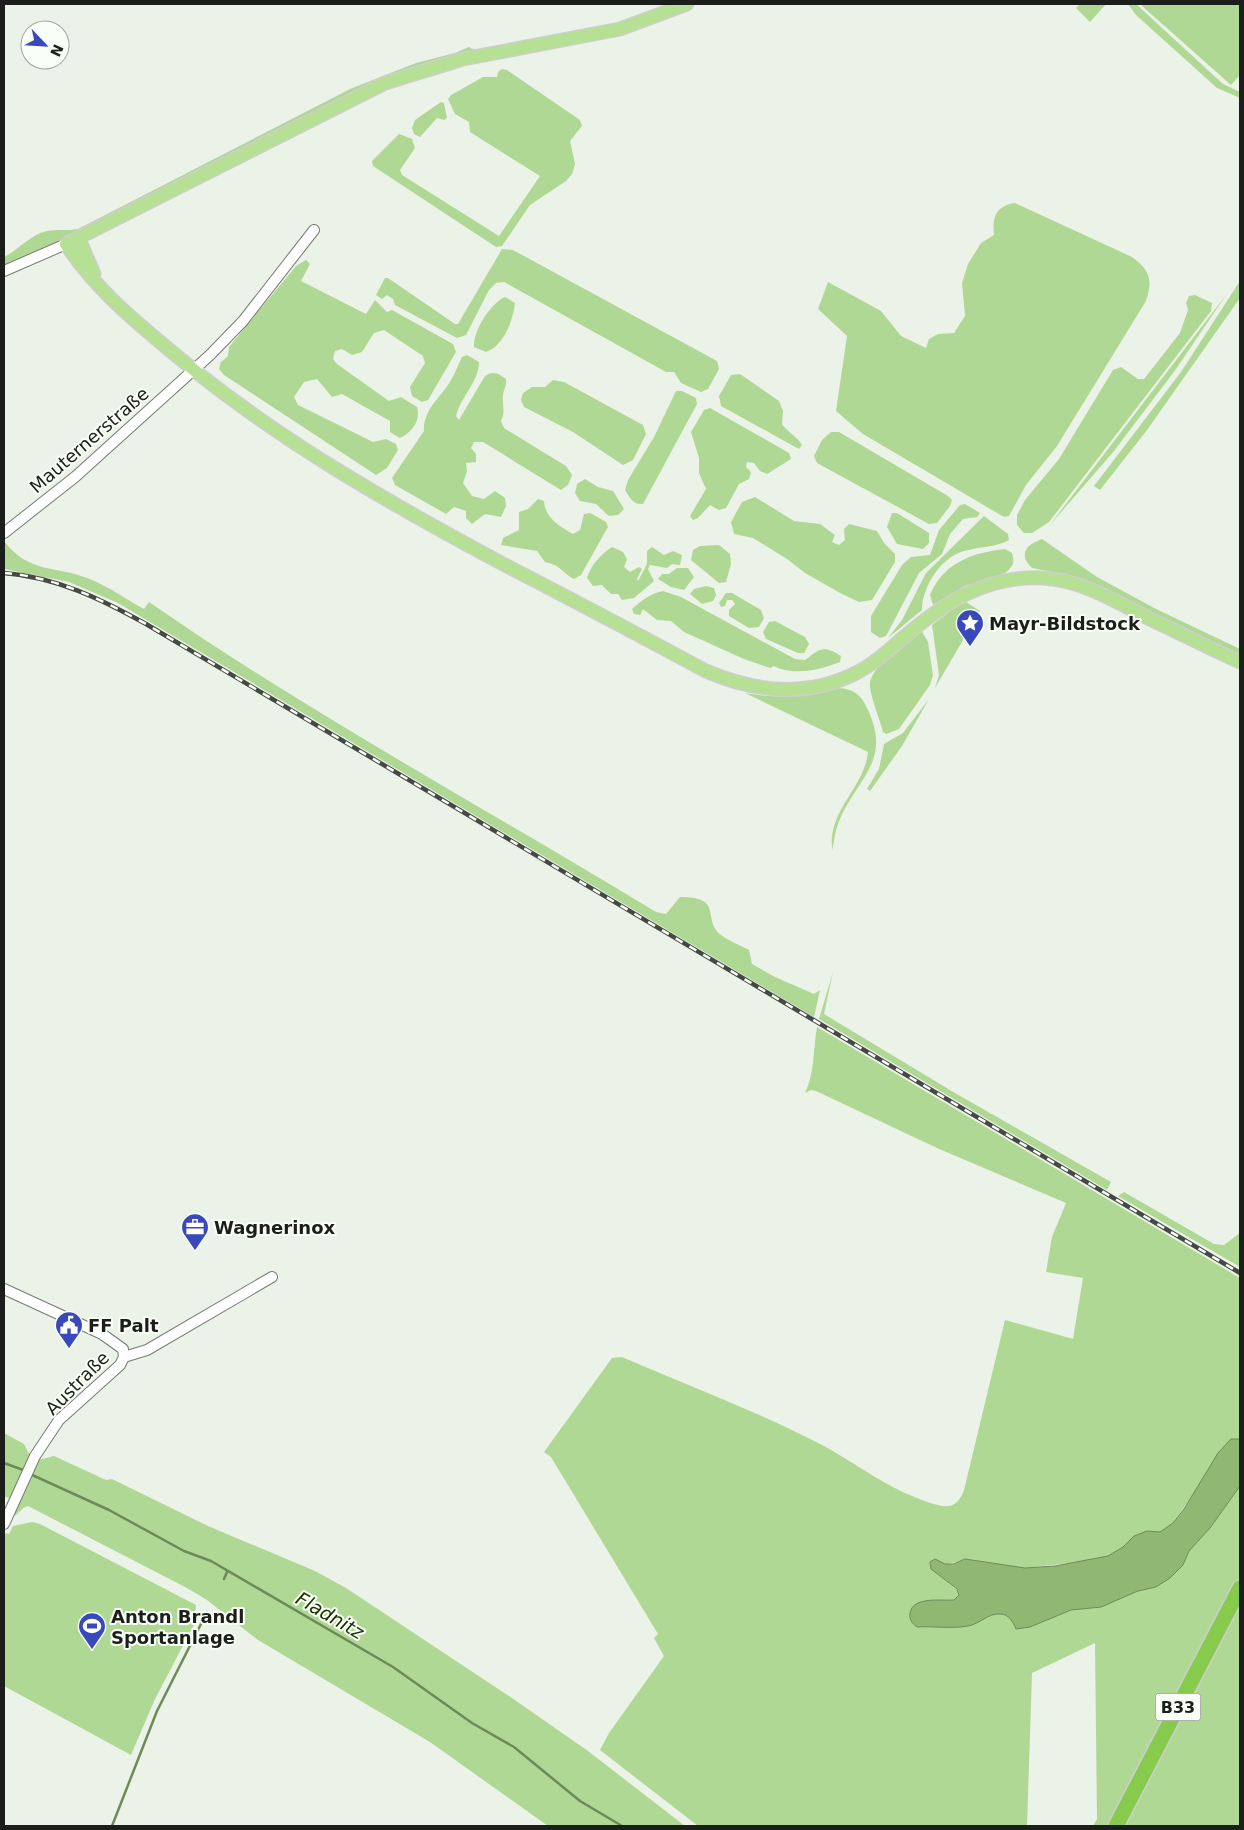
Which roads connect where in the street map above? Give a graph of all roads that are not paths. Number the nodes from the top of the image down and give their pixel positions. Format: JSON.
{"nodes":[{"id":1,"x":687,"y":4,"type":"edge"},
{"id":2,"x":314,"y":230,"type":"dead end"},
{"id":3,"x":79,"y":239,"type":"junction"},
{"id":4,"x":66,"y":244,"type":"junction"},
{"id":5,"x":4,"y":271,"type":"edge"},
{"id":6,"x":108,"y":295,"type":"junction"},
{"id":7,"x":193,"y":370,"type":"junction"},
{"id":8,"x":4,"y":533,"type":"edge"},
{"id":9,"x":1240,"y":662,"type":"edge"},
{"id":10,"x":272,"y":1276,"type":"dead end"},
{"id":11,"x":4,"y":1289,"type":"edge"},
{"id":12,"x":124,"y":1357,"type":"junction"},
{"id":13,"x":5,"y":1523,"type":"edge"},
{"id":14,"x":1240,"y":1588,"type":"edge"},
{"id":15,"x":1116,"y":1826,"type":"edge"}],
"edges":[{"from":1,"to":3,"type":"main road"},
{"from":2,"to":7,"type":"street","name":"Mauternerstraße"},
{"from":3,"to":4,"type":"main road"},
{"from":3,"to":6,"type":"main road"},
{"from":4,"to":5,"type":"street"},
{"from":4,"to":6,"type":"main road"},
{"from":6,"to":7,"type":"main road"},
{"from":7,"to":8,"type":"street","name":"Mauternerstraße"},
{"from":7,"to":9,"type":"main road"},
{"from":10,"to":12,"type":"street"},
{"from":11,"to":12,"type":"street","name":"Austraße"},
{"from":12,"to":13,"type":"street","name":"Austraße"},
{"from":14,"to":15,"type":"highway","number":"B33"}]}
